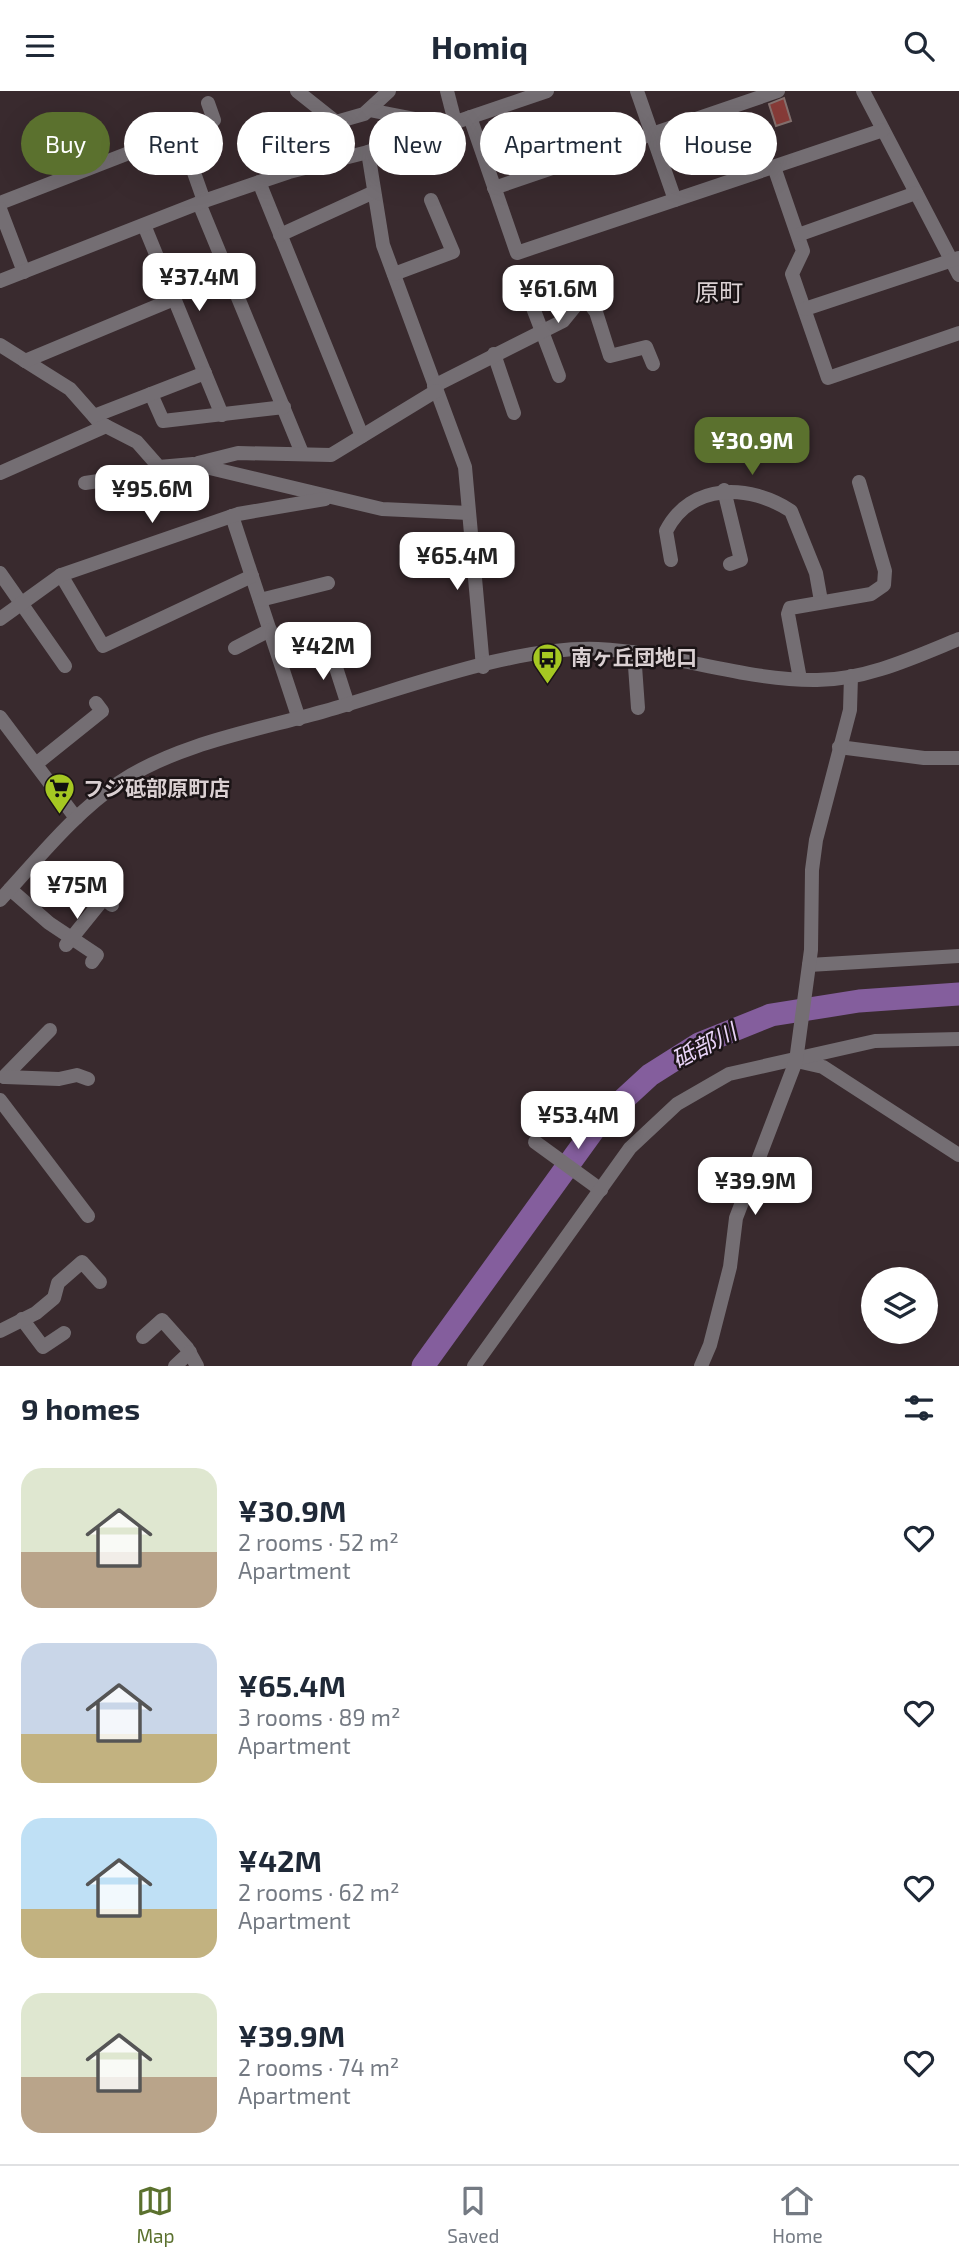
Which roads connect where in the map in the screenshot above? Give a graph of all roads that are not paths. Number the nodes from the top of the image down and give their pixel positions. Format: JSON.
{"nodes":[{"id":1,"x":297,"y":91,"type":"edge"},
{"id":2,"x":389,"y":91,"type":"edge"},
{"id":3,"x":447,"y":91,"type":"edge"},
{"id":4,"x":547,"y":91,"type":"edge"},
{"id":5,"x":637,"y":91,"type":"edge"},
{"id":6,"x":778,"y":91,"type":"edge"},
{"id":7,"x":863,"y":91,"type":"edge"},
{"id":8,"x":519,"y":95,"type":"edge"},
{"id":9,"x":208,"y":103,"type":"dead end"},
{"id":10,"x":369,"y":110,"type":"junction"},
{"id":11,"x":211,"y":112,"type":"edge"},
{"id":12,"x":382,"y":112,"type":"edge"},
{"id":13,"x":450,"y":112,"type":"edge"},
{"id":14,"x":470,"y":117,"type":"junction"},
{"id":15,"x":466,"y":118,"type":"edge"},
{"id":16,"x":883,"y":130,"type":"junction"},
{"id":17,"x":652,"y":134,"type":"junction"},
{"id":18,"x":368,"y":152,"type":"joint"},
{"id":19,"x":124,"y":154,"type":"edge"},
{"id":20,"x":777,"y":166,"type":"edge"},
{"id":21,"x":193,"y":175,"type":"edge"},
{"id":22,"x":750,"y":175,"type":"edge"},
{"id":23,"x":777,"y":175,"type":"edge"},
{"id":24,"x":258,"y":183,"type":"junction"},
{"id":25,"x":494,"y":188,"type":"junction"},
{"id":26,"x":374,"y":192,"type":"junction"},
{"id":27,"x":916,"y":193,"type":"junction"},
{"id":28,"x":431,"y":200,"type":"dead end"},
{"id":29,"x":675,"y":200,"type":"junction"},
{"id":30,"x":0,"y":202,"type":"edge"},
{"id":31,"x":202,"y":202,"type":"junction"},
{"id":32,"x":0,"y":209,"type":"edge"},
{"id":33,"x":144,"y":225,"type":"junction"},
{"id":34,"x":280,"y":235,"type":"junction"},
{"id":35,"x":798,"y":235,"type":"junction"},
{"id":36,"x":955,"y":259,"type":"edge"},
{"id":37,"x":24,"y":272,"type":"junction"},
{"id":38,"x":394,"y":274,"type":"junction"},
{"id":39,"x":959,"y":275,"type":"edge"},
{"id":40,"x":0,"y":281,"type":"edge"},
{"id":41,"x":604,"y":281,"type":"dead end"},
{"id":42,"x":524,"y":288,"type":"dead end"},
{"id":43,"x":585,"y":297,"type":"junction"},
{"id":44,"x":174,"y":299,"type":"junction"},
{"id":45,"x":804,"y":309,"type":"junction"},
{"id":46,"x":542,"y":333,"type":"junction"},
{"id":47,"x":959,"y":333,"type":"edge"},
{"id":48,"x":0,"y":345,"type":"edge"},
{"id":49,"x":494,"y":354,"type":"junction"},
{"id":50,"x":25,"y":361,"type":"junction"},
{"id":51,"x":653,"y":364,"type":"dead end"},
{"id":52,"x":205,"y":373,"type":"junction"},
{"id":53,"x":559,"y":376,"type":"dead end"},
{"id":54,"x":435,"y":389,"type":"junction"},
{"id":55,"x":151,"y":394,"type":"junction"},
{"id":56,"x":284,"y":407,"type":"junction"},
{"id":57,"x":514,"y":412,"type":"dead end"},
{"id":58,"x":222,"y":415,"type":"junction"},
{"id":59,"x":100,"y":421,"type":"junction"},
{"id":60,"x":362,"y":436,"type":"junction"},
{"id":61,"x":302,"y":453,"type":"junction"},
{"id":62,"x":193,"y":464,"type":"junction"},
{"id":63,"x":159,"y":467,"type":"junction"},
{"id":64,"x":1,"y":471,"type":"edge"},
{"id":65,"x":859,"y":482,"type":"dead end"},
{"id":66,"x":85,"y":483,"type":"dead end"},
{"id":67,"x":724,"y":490,"type":"junction"},
{"id":68,"x":333,"y":498,"type":"junction"},
{"id":69,"x":468,"y":513,"type":"junction"},
{"id":70,"x":232,"y":516,"type":"junction"},
{"id":71,"x":671,"y":560,"type":"dead end"},
{"id":72,"x":730,"y":564,"type":"dead end"},
{"id":73,"x":0,"y":573,"type":"edge"},
{"id":74,"x":61,"y":575,"type":"junction"},
{"id":75,"x":252,"y":576,"type":"junction"},
{"id":76,"x":328,"y":583,"type":"dead end"},
{"id":77,"x":260,"y":600,"type":"junction"},
{"id":78,"x":821,"y":601,"type":"junction"},
{"id":79,"x":21,"y":603,"type":"junction"},
{"id":80,"x":0,"y":619,"type":"edge"},
{"id":81,"x":270,"y":631,"type":"junction"},
{"id":82,"x":959,"y":639,"type":"edge"},
{"id":83,"x":235,"y":648,"type":"dead end"},
{"id":84,"x":330,"y":649,"type":"dead end"},
{"id":85,"x":634,"y":652,"type":"junction"},
{"id":86,"x":65,"y":666,"type":"dead end"},
{"id":87,"x":483,"y":667,"type":"junction"},
{"id":88,"x":851,"y":676,"type":"junction"},
{"id":89,"x":800,"y":679,"type":"junction"},
{"id":90,"x":96,"y":703,"type":"dead end"},
{"id":91,"x":348,"y":705,"type":"junction"},
{"id":92,"x":638,"y":708,"type":"dead end"},
{"id":93,"x":0,"y":717,"type":"edge"},
{"id":94,"x":299,"y":719,"type":"junction"},
{"id":95,"x":839,"y":747,"type":"junction"},
{"id":96,"x":959,"y":758,"type":"edge"},
{"id":97,"x":36,"y":764,"type":"junction"},
{"id":98,"x":76,"y":818,"type":"junction"},
{"id":99,"x":10,"y":889,"type":"junction"},
{"id":100,"x":103,"y":898,"type":"dead end"},
{"id":101,"x":0,"y":901,"type":"edge"},
{"id":102,"x":68,"y":942,"type":"junction"},
{"id":103,"x":959,"y":956,"type":"edge"},
{"id":104,"x":92,"y":962,"type":"dead end"},
{"id":105,"x":808,"y":971,"type":"junction"},
{"id":106,"x":50,"y":1030,"type":"dead end"},
{"id":107,"x":959,"y":1039,"type":"edge"},
{"id":108,"x":797,"y":1056,"type":"junction"},
{"id":109,"x":3,"y":1078,"type":"edge"},
{"id":110,"x":88,"y":1079,"type":"dead end"},
{"id":111,"x":0,"y":1100,"type":"edge"},
{"id":112,"x":537,"y":1143,"type":"dead end"},
{"id":113,"x":959,"y":1155,"type":"edge"},
{"id":114,"x":598,"y":1188,"type":"junction"},
{"id":115,"x":88,"y":1216,"type":"dead end"},
{"id":116,"x":100,"y":1282,"type":"dead end"},
{"id":117,"x":22,"y":1319,"type":"junction"},
{"id":118,"x":0,"y":1331,"type":"edge"},
{"id":119,"x":64,"y":1333,"type":"dead end"},
{"id":120,"x":144,"y":1337,"type":"dead end"},
{"id":121,"x":190,"y":1352,"type":"junction"},
{"id":122,"x":175,"y":1366,"type":"edge"},
{"id":123,"x":197,"y":1366,"type":"edge"},
{"id":124,"x":474,"y":1366,"type":"edge"},
{"id":125,"x":701,"y":1366,"type":"edge"}],
"edges":[{"from":1,"to":10,"type":"street"},
{"from":2,"to":10,"type":"street"},
{"from":3,"to":13,"type":"street"},
{"from":4,"to":8,"type":"street"},
{"from":5,"to":17,"type":"street"},
{"from":6,"to":17,"type":"street"},
{"from":7,"to":16,"type":"street"},
{"from":8,"to":14,"type":"street"},
{"from":9,"to":11,"type":"street"},
{"from":10,"to":12,"type":"street"},
{"from":14,"to":15,"type":"street"},
{"from":14,"to":25,"type":"street"},
{"from":16,"to":20,"type":"street"},
{"from":16,"to":27,"type":"street"},
{"from":17,"to":25,"type":"street"},
{"from":17,"to":29,"type":"street"},
{"from":18,"to":24,"type":"street"},
{"from":18,"to":26,"type":"street"},
{"from":19,"to":30,"type":"street"},
{"from":21,"to":31,"type":"street"},
{"from":22,"to":29,"type":"street"},
{"from":23,"to":35,"type":"street"},
{"from":24,"to":31,"type":"street"},
{"from":24,"to":34,"type":"street"},
{"from":25,"to":29,"type":"street"},
{"from":26,"to":34,"type":"street"},
{"from":26,"to":38,"type":"street"},
{"from":27,"to":35,"type":"street"},
{"from":27,"to":36,"type":"street"},
{"from":28,"to":38,"type":"street"},
{"from":31,"to":33,"type":"street"},
{"from":31,"to":56,"type":"street"},
{"from":32,"to":37,"type":"street"},
{"from":33,"to":37,"type":"street"},
{"from":33,"to":44,"type":"street"},
{"from":34,"to":60,"type":"street"},
{"from":35,"to":45,"type":"street"},
{"from":36,"to":39,"type":"street"},
{"from":36,"to":45,"type":"street"},
{"from":37,"to":40,"type":"street"},
{"from":38,"to":54,"type":"street"},
{"from":41,"to":43,"type":"street"},
{"from":42,"to":46,"type":"street"},
{"from":43,"to":46,"type":"street"},
{"from":43,"to":51,"type":"street"},
{"from":44,"to":50,"type":"street"},
{"from":44,"to":52,"type":"street"},
{"from":45,"to":47,"type":"street"},
{"from":46,"to":49,"type":"street"},
{"from":46,"to":53,"type":"street"},
{"from":48,"to":50,"type":"street"},
{"from":49,"to":54,"type":"street"},
{"from":49,"to":57,"type":"street"},
{"from":50,"to":59,"type":"street"},
{"from":52,"to":55,"type":"street"},
{"from":52,"to":58,"type":"street"},
{"from":54,"to":60,"type":"street"},
{"from":54,"to":69,"type":"street"},
{"from":55,"to":58,"type":"street"},
{"from":55,"to":59,"type":"street"},
{"from":56,"to":58,"type":"street"},
{"from":56,"to":61,"type":"street"},
{"from":59,"to":63,"type":"street"},
{"from":59,"to":64,"type":"street"},
{"from":60,"to":61,"type":"street"},
{"from":61,"to":62,"type":"street"},
{"from":62,"to":63,"type":"street"},
{"from":62,"to":68,"type":"street"},
{"from":63,"to":66,"type":"street"},
{"from":65,"to":78,"type":"street"},
{"from":67,"to":71,"type":"street"},
{"from":67,"to":72,"type":"street"},
{"from":67,"to":78,"type":"street"},
{"from":68,"to":69,"type":"street"},
{"from":68,"to":70,"type":"street"},
{"from":69,"to":87,"type":"street"},
{"from":70,"to":74,"type":"street"},
{"from":70,"to":75,"type":"street"},
{"from":73,"to":79,"type":"street"},
{"from":74,"to":75,"type":"street"},
{"from":74,"to":79,"type":"street"},
{"from":75,"to":77,"type":"street"},
{"from":76,"to":77,"type":"street"},
{"from":77,"to":81,"type":"street"},
{"from":78,"to":89,"type":"street"},
{"from":79,"to":80,"type":"street"},
{"from":79,"to":86,"type":"street"},
{"from":81,"to":83,"type":"street"},
{"from":81,"to":94,"type":"street"},
{"from":82,"to":88,"type":"street"},
{"from":84,"to":91,"type":"street"},
{"from":85,"to":87,"type":"street"},
{"from":85,"to":89,"type":"street"},
{"from":85,"to":92,"type":"street"},
{"from":87,"to":91,"type":"street"},
{"from":88,"to":89,"type":"street"},
{"from":88,"to":95,"type":"street"},
{"from":90,"to":97,"type":"street"},
{"from":91,"to":94,"type":"street"},
{"from":93,"to":97,"type":"street"},
{"from":94,"to":98,"type":"street"},
{"from":95,"to":96,"type":"street"},
{"from":95,"to":105,"type":"street"},
{"from":97,"to":98,"type":"street"},
{"from":98,"to":99,"type":"street"},
{"from":99,"to":101,"type":"street"},
{"from":99,"to":102,"type":"street"},
{"from":100,"to":102,"type":"street"},
{"from":102,"to":104,"type":"street"},
{"from":103,"to":105,"type":"street"},
{"from":105,"to":108,"type":"street"},
{"from":106,"to":109,"type":"street"},
{"from":107,"to":108,"type":"street"},
{"from":108,"to":113,"type":"street"},
{"from":108,"to":114,"type":"street"},
{"from":108,"to":125,"type":"street"},
{"from":109,"to":110,"type":"street"},
{"from":111,"to":115,"type":"street"},
{"from":112,"to":114,"type":"street"},
{"from":114,"to":124,"type":"street"},
{"from":116,"to":117,"type":"street"},
{"from":117,"to":118,"type":"street"},
{"from":117,"to":119,"type":"street"},
{"from":120,"to":121,"type":"street"},
{"from":121,"to":122,"type":"street"},
{"from":121,"to":123,"type":"street"}]}
